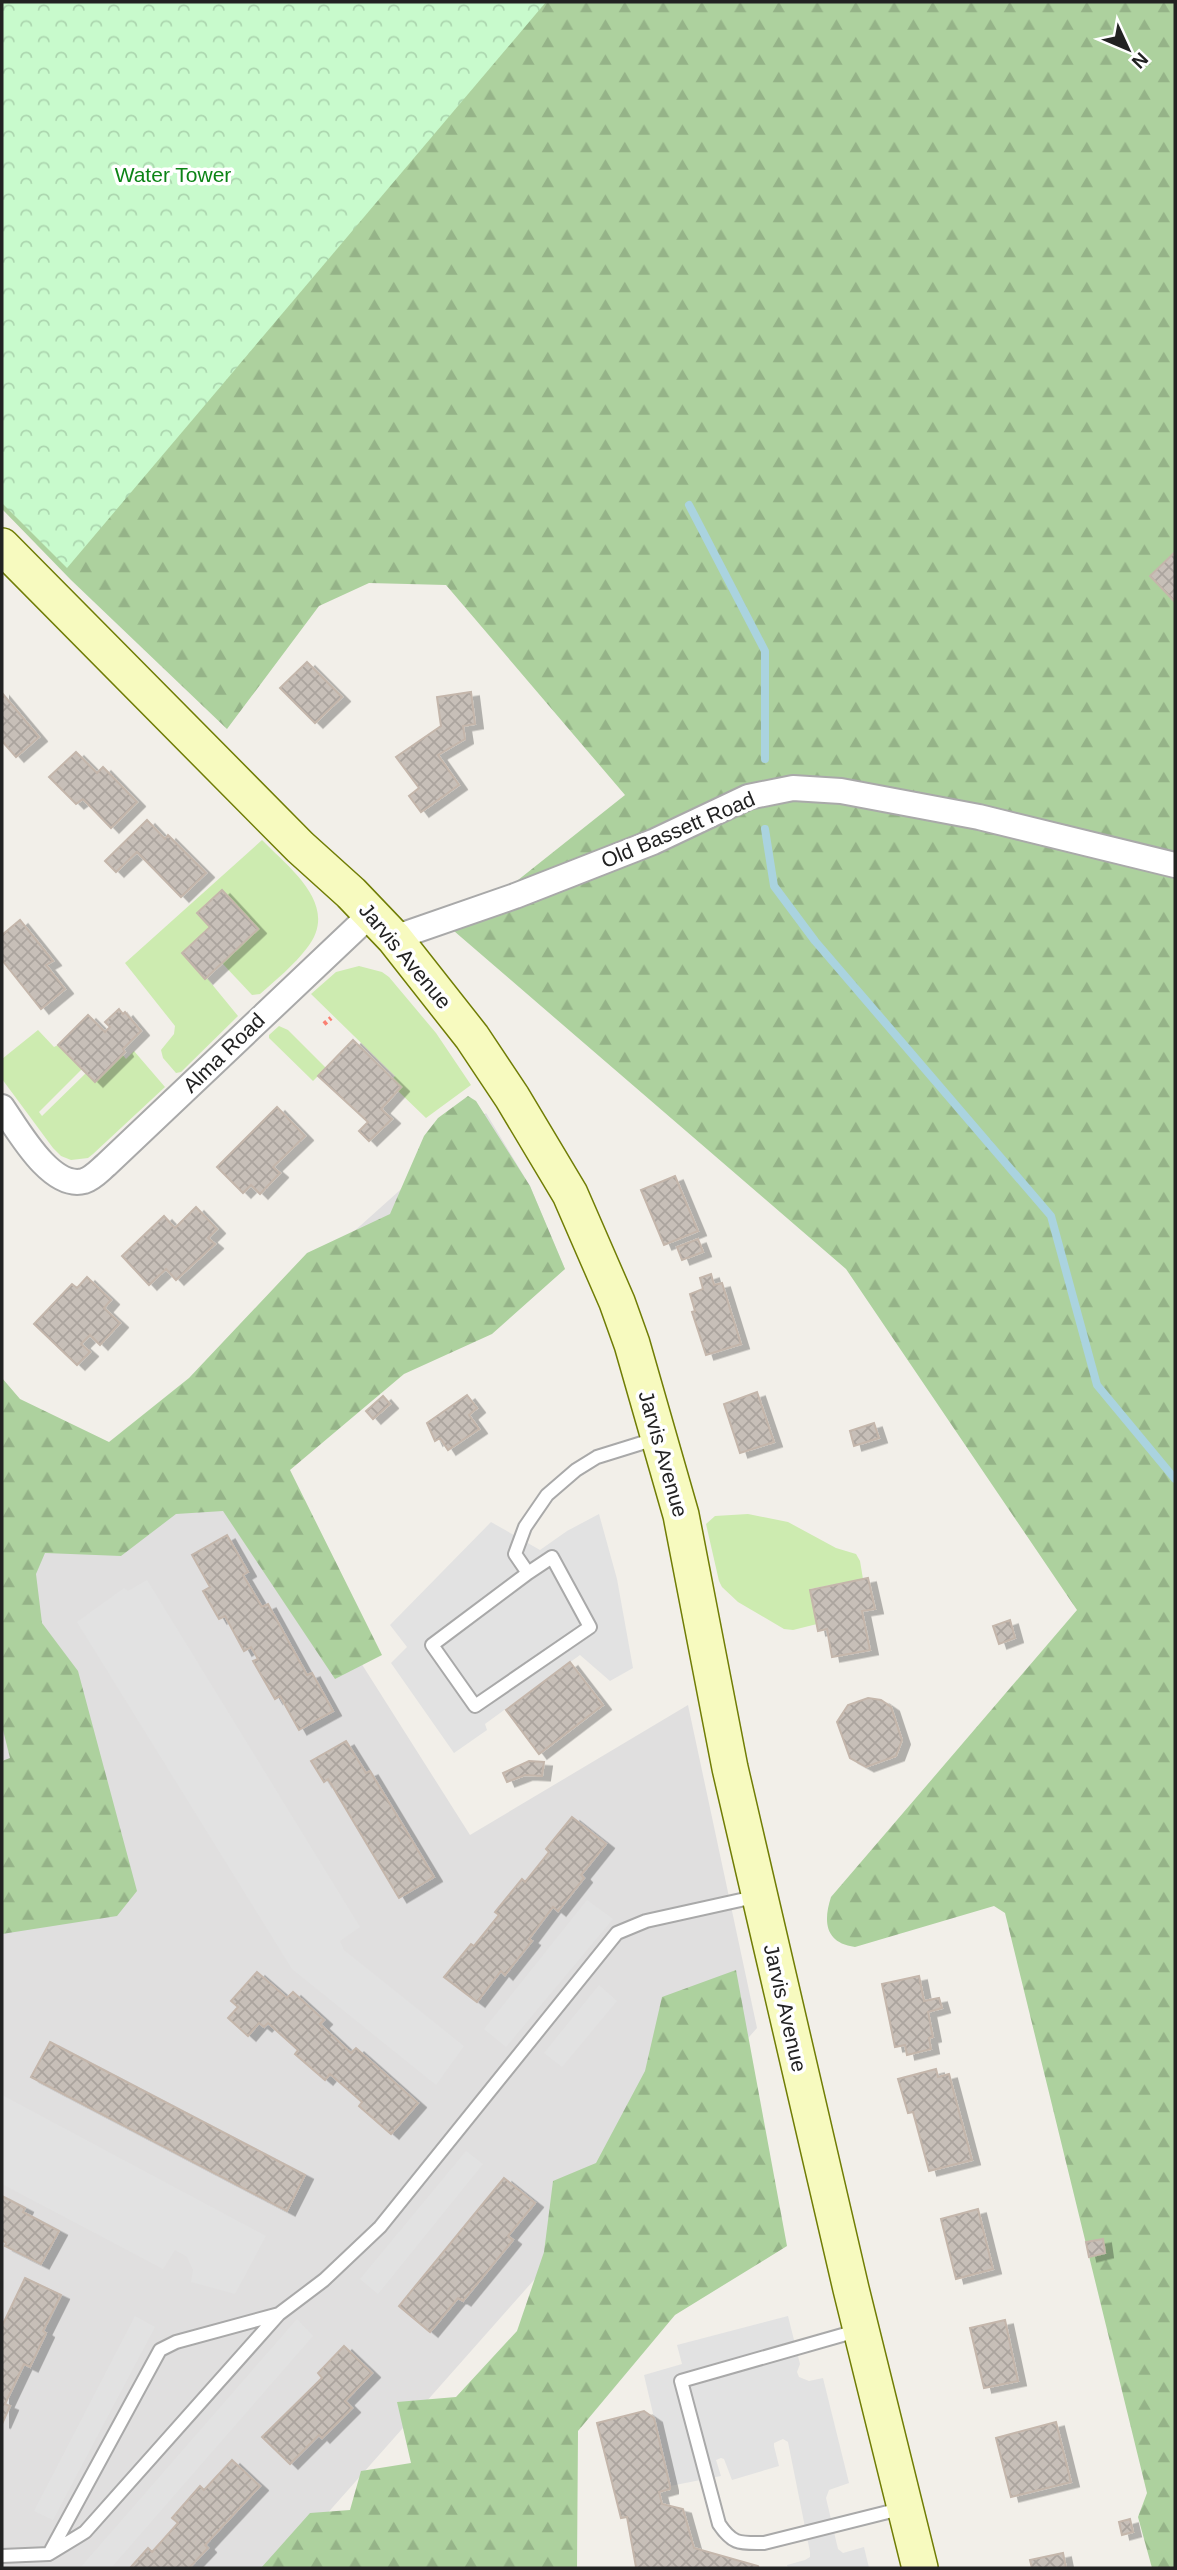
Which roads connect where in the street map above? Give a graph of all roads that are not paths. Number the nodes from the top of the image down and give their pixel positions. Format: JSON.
{"nodes":[{"id":1,"x":2,"y":545,"type":"edge"},
{"id":2,"x":1175,"y":865,"type":"edge"},
{"id":3,"x":382,"y":925,"type":"junction"},
{"id":4,"x":2,"y":1107,"type":"edge"},
{"id":5,"x":659,"y":1438,"type":"junction"},
{"id":6,"x":528,"y":1573,"type":"junction"},
{"id":7,"x":759,"y":1896,"type":"junction"},
{"id":8,"x":279,"y":2314,"type":"junction"},
{"id":9,"x":861,"y":2330,"type":"junction"},
{"id":10,"x":905,"y":2508,"type":"junction"},
{"id":11,"x":49,"y":2554,"type":"junction"},
{"id":12,"x":2,"y":2556,"type":"edge"},
{"id":13,"x":920,"y":2568,"type":"edge"}],
"edges":[{"from":1,"to":3,"type":"street","name":"Jarvis Avenue"},
{"from":2,"to":3,"type":"street","name":"Old Bassett Road"},
{"from":3,"to":4,"type":"street","name":"Alma Road"},
{"from":3,"to":5,"type":"street","name":"Jarvis Avenue"},
{"from":5,"to":6,"type":"lane"},
{"from":5,"to":7,"type":"street","name":"Jarvis Avenue"},
{"from":6,"to":6,"type":"lane"},
{"from":7,"to":8,"type":"lane"},
{"from":7,"to":9,"type":"street","name":"Jarvis Avenue"},
{"from":8,"to":11,"type":"lane"},
{"from":8,"to":11,"type":"lane"},
{"from":9,"to":10,"type":"street","name":"Jarvis Avenue"},
{"from":9,"to":10,"type":"lane"},
{"from":10,"to":13,"type":"street","name":"Jarvis Avenue"},
{"from":11,"to":12,"type":"lane"}]}
